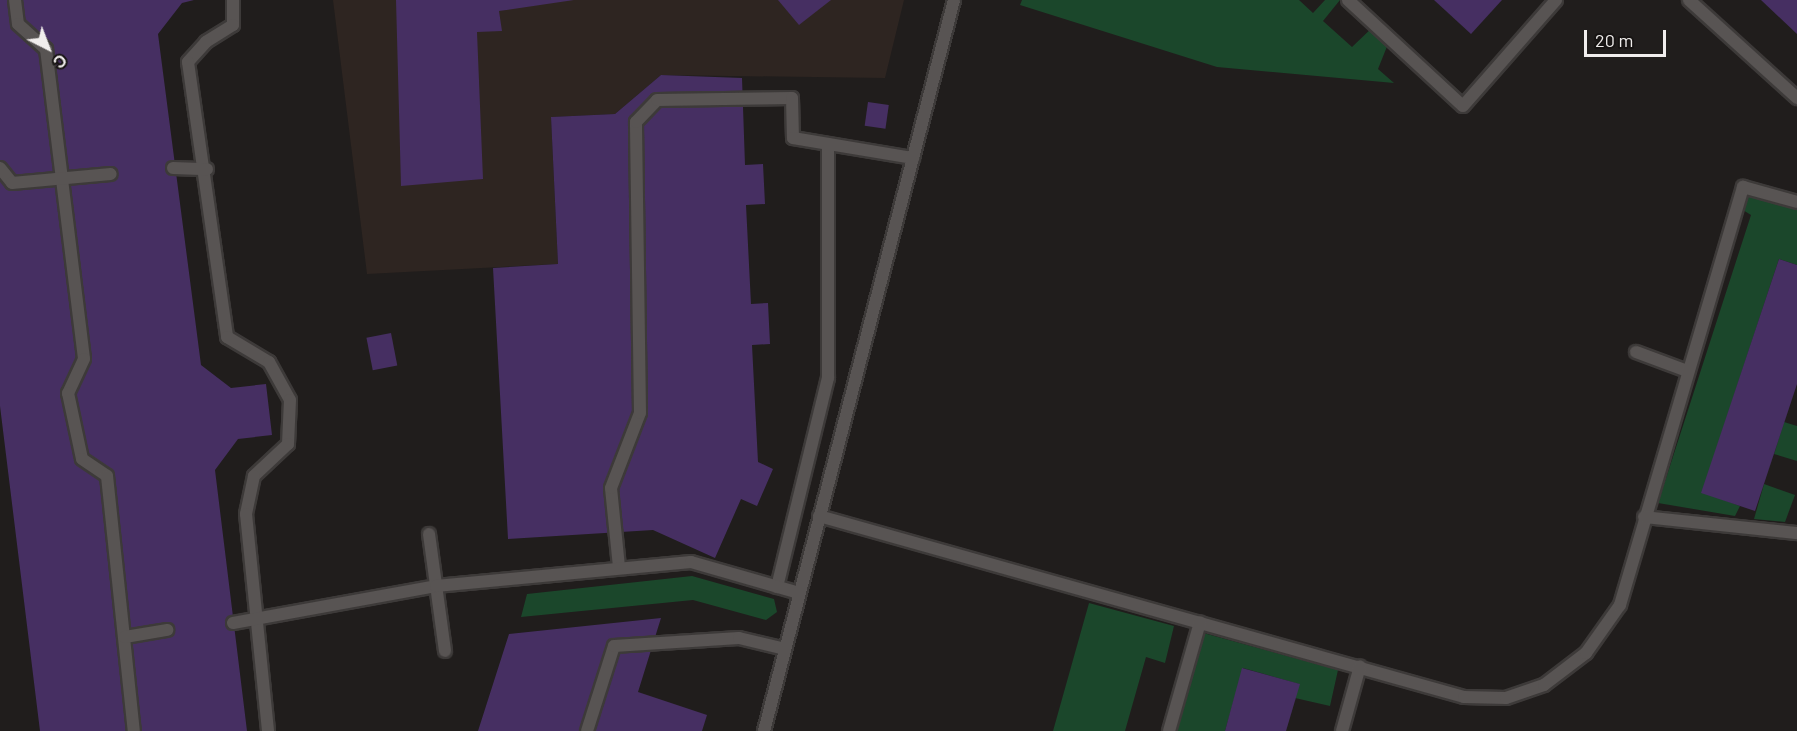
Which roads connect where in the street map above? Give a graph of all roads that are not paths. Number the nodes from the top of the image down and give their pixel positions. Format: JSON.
{"nodes":[{"id":1,"x":15,"y":0,"type":"edge"},
{"id":2,"x":233,"y":0,"type":"edge"},
{"id":3,"x":954,"y":0,"type":"edge"},
{"id":4,"x":1348,"y":0,"type":"edge"},
{"id":5,"x":1556,"y":0,"type":"edge"},
{"id":6,"x":1689,"y":0,"type":"edge"},
{"id":7,"x":1797,"y":98,"type":"edge"},
{"id":8,"x":828,"y":144,"type":"junction"},
{"id":9,"x":913,"y":158,"type":"junction"},
{"id":10,"x":0,"y":168,"type":"edge"},
{"id":11,"x":173,"y":168,"type":"dead end"},
{"id":12,"x":207,"y":169,"type":"junction"},
{"id":13,"x":111,"y":174,"type":"dead end"},
{"id":14,"x":62,"y":178,"type":"junction"},
{"id":15,"x":1797,"y":202,"type":"edge"},
{"id":16,"x":1636,"y":352,"type":"dead end"},
{"id":17,"x":1687,"y":371,"type":"junction"},
{"id":18,"x":819,"y":516,"type":"junction"},
{"id":19,"x":1644,"y":517,"type":"junction"},
{"id":20,"x":1797,"y":533,"type":"edge"},
{"id":21,"x":429,"y":534,"type":"dead end"},
{"id":22,"x":619,"y":567,"type":"junction"},
{"id":23,"x":436,"y":586,"type":"junction"},
{"id":24,"x":777,"y":587,"type":"junction"},
{"id":25,"x":799,"y":593,"type":"junction"},
{"id":26,"x":260,"y":621,"type":"junction"},
{"id":27,"x":233,"y":622,"type":"dead end"},
{"id":28,"x":1200,"y":622,"type":"junction"},
{"id":29,"x":167,"y":630,"type":"dead end"},
{"id":30,"x":124,"y":637,"type":"junction"},
{"id":31,"x":785,"y":649,"type":"junction"},
{"id":32,"x":445,"y":651,"type":"dead end"},
{"id":33,"x":1360,"y":666,"type":"junction"},
{"id":34,"x":134,"y":731,"type":"edge"},
{"id":35,"x":268,"y":731,"type":"edge"},
{"id":36,"x":587,"y":731,"type":"edge"},
{"id":37,"x":764,"y":731,"type":"edge"},
{"id":38,"x":1169,"y":731,"type":"edge"},
{"id":39,"x":1342,"y":731,"type":"edge"}],
"edges":[{"from":1,"to":14,"type":"lane"},
{"from":2,"to":12,"type":"lane"},
{"from":3,"to":9,"type":"lane"},
{"from":4,"to":5,"type":"lane"},
{"from":6,"to":7,"type":"lane"},
{"from":8,"to":9,"type":"lane"},
{"from":8,"to":22,"type":"lane"},
{"from":8,"to":24,"type":"lane"},
{"from":9,"to":18,"type":"lane"},
{"from":10,"to":14,"type":"lane"},
{"from":11,"to":12,"type":"lane"},
{"from":12,"to":26,"type":"lane"},
{"from":13,"to":14,"type":"lane"},
{"from":14,"to":30,"type":"lane"},
{"from":15,"to":17,"type":"lane"},
{"from":16,"to":17,"type":"lane"},
{"from":17,"to":19,"type":"lane"},
{"from":18,"to":25,"type":"lane"},
{"from":18,"to":28,"type":"lane"},
{"from":19,"to":20,"type":"lane"},
{"from":19,"to":33,"type":"lane"},
{"from":21,"to":23,"type":"lane"},
{"from":22,"to":23,"type":"lane"},
{"from":22,"to":24,"type":"lane"},
{"from":23,"to":26,"type":"lane"},
{"from":23,"to":32,"type":"lane"},
{"from":24,"to":25,"type":"lane"},
{"from":25,"to":31,"type":"lane"},
{"from":26,"to":27,"type":"lane"},
{"from":26,"to":35,"type":"lane"},
{"from":28,"to":33,"type":"lane"},
{"from":28,"to":38,"type":"lane"},
{"from":29,"to":30,"type":"lane"},
{"from":30,"to":34,"type":"lane"},
{"from":31,"to":36,"type":"lane"},
{"from":31,"to":37,"type":"lane"},
{"from":33,"to":39,"type":"lane"}]}
